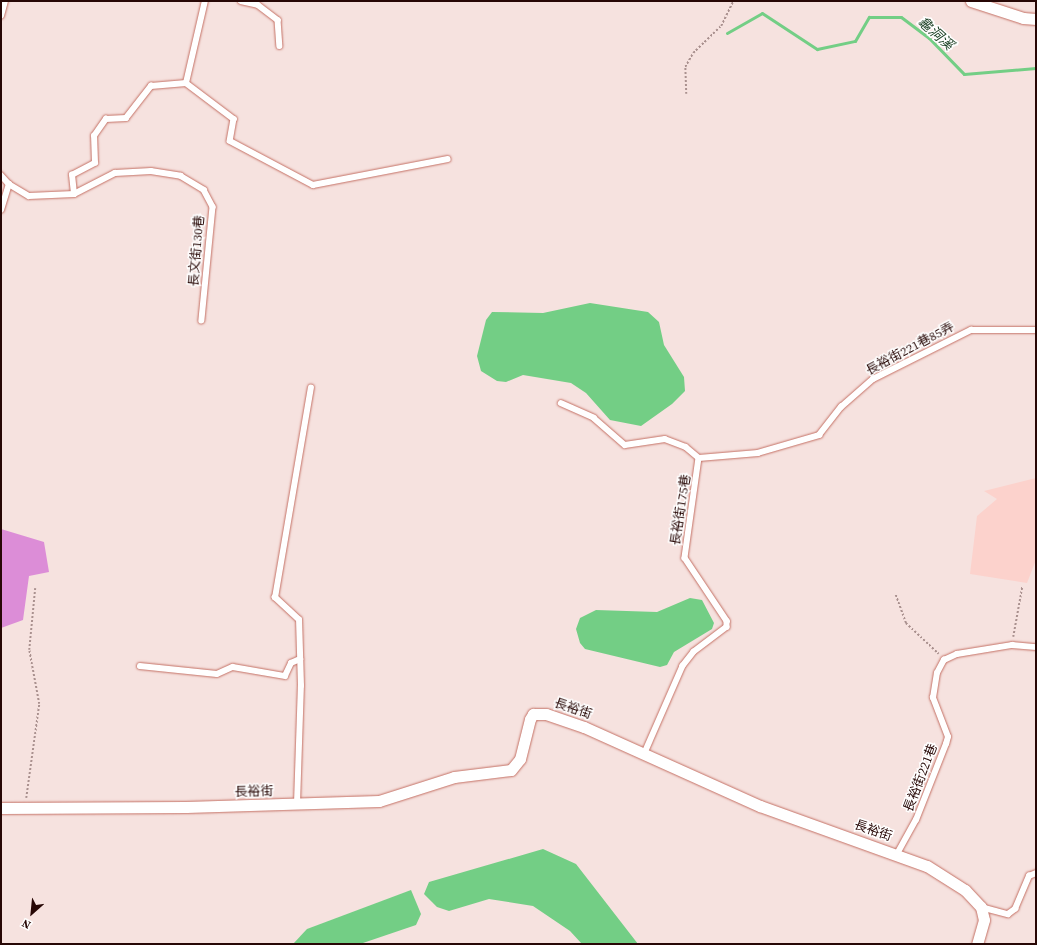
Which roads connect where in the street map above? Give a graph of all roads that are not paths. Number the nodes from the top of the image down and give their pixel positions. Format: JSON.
{"nodes":[{"id":1,"x":5,"y":1,"type":"edge"},
{"id":2,"x":205,"y":1,"type":"edge"},
{"id":3,"x":241,"y":1,"type":"edge"},
{"id":4,"x":971,"y":1,"type":"edge"},
{"id":5,"x":1,"y":16,"type":"edge"},
{"id":6,"x":1036,"y":18,"type":"edge"},
{"id":7,"x":280,"y":46,"type":"dead end"},
{"id":8,"x":186,"y":83,"type":"junction"},
{"id":9,"x":448,"y":158,"type":"dead end"},
{"id":10,"x":1,"y":175,"type":"edge"},
{"id":11,"x":9,"y":184,"type":"junction"},
{"id":12,"x":74,"y":194,"type":"junction"},
{"id":13,"x":1,"y":210,"type":"edge"},
{"id":14,"x":202,"y":320,"type":"dead end"},
{"id":15,"x":1036,"y":330,"type":"edge"},
{"id":16,"x":311,"y":388,"type":"dead end"},
{"id":17,"x":561,"y":403,"type":"dead end"},
{"id":18,"x":699,"y":458,"type":"junction"},
{"id":19,"x":1036,"y":647,"type":"edge"},
{"id":20,"x":300,"y":659,"type":"junction"},
{"id":21,"x":140,"y":666,"type":"dead end"},
{"id":22,"x":645,"y":753,"type":"junction"},
{"id":23,"x":297,"y":805,"type":"junction"},
{"id":24,"x":1,"y":808,"type":"edge"},
{"id":25,"x":898,"y":854,"type":"junction"},
{"id":26,"x":1036,"y":873,"type":"edge"},
{"id":27,"x":981,"y":907,"type":"junction"},
{"id":28,"x":980,"y":943,"type":"edge"}],
"edges":[{"from":1,"to":5,"type":"lane"},
{"from":2,"to":8,"type":"lane"},
{"from":3,"to":7,"type":"lane"},
{"from":4,"to":6,"type":"street"},
{"from":8,"to":9,"type":"lane"},
{"from":8,"to":12,"type":"lane"},
{"from":10,"to":11,"type":"lane","name":"長文街130巷"},
{"from":11,"to":12,"type":"lane","name":"長文街130巷"},
{"from":11,"to":13,"type":"lane"},
{"from":12,"to":14,"type":"lane","name":"長文街130巷"},
{"from":15,"to":18,"type":"lane","name":"長裕街221巷85弄"},
{"from":16,"to":20,"type":"lane"},
{"from":17,"to":18,"type":"lane","name":"長裕街175巷"},
{"from":18,"to":22,"type":"lane","name":"長裕街175巷"},
{"from":19,"to":25,"type":"lane","name":"長裕街221巷"},
{"from":20,"to":21,"type":"lane"},
{"from":20,"to":23,"type":"lane"},
{"from":22,"to":23,"type":"street","name":"長裕街"},
{"from":22,"to":25,"type":"street","name":"長裕街"},
{"from":23,"to":24,"type":"street","name":"長裕街"},
{"from":25,"to":27,"type":"street","name":"長裕街"},
{"from":26,"to":27,"type":"lane"},
{"from":27,"to":28,"type":"street"}]}
